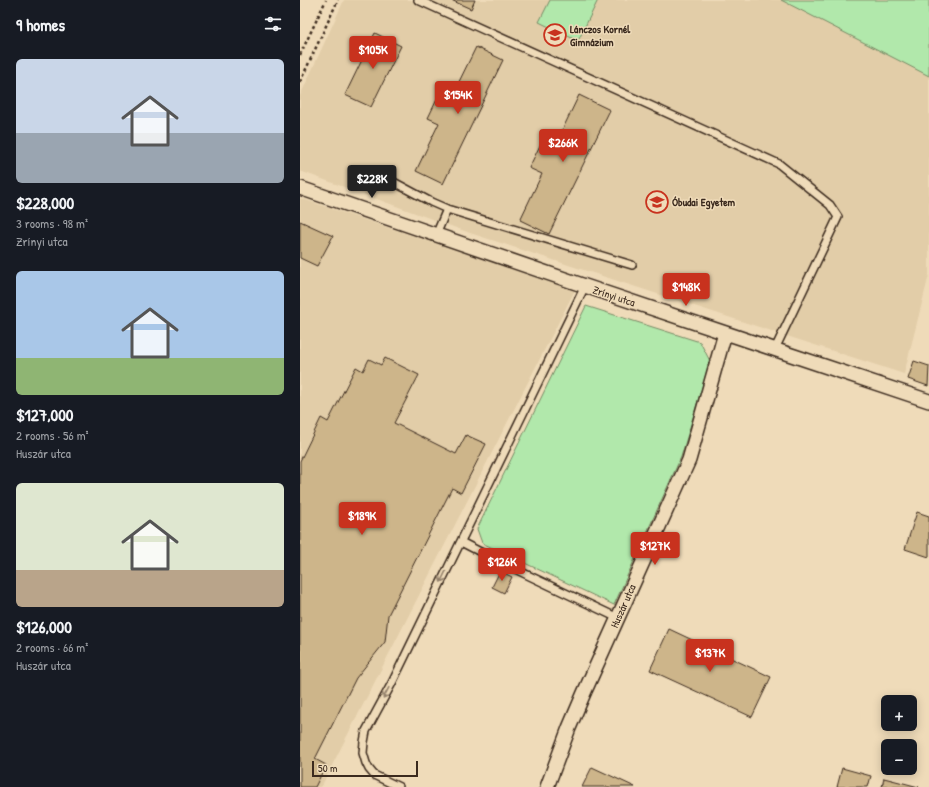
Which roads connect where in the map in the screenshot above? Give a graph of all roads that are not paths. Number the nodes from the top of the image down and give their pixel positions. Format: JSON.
{"nodes":[{"id":1,"x":418,"y":0,"type":"edge"},
{"id":2,"x":375,"y":172,"type":"dead end"},
{"id":3,"x":300,"y":188,"type":"edge"},
{"id":4,"x":447,"y":208,"type":"junction"},
{"id":5,"x":436,"y":235,"type":"junction"},
{"id":6,"x":632,"y":265,"type":"dead end"},
{"id":7,"x":585,"y":286,"type":"junction"},
{"id":8,"x":725,"y":333,"type":"junction"},
{"id":9,"x":775,"y":349,"type":"junction"},
{"id":10,"x":929,"y":401,"type":"edge"},
{"id":11,"x":460,"y":542,"type":"junction"},
{"id":12,"x":618,"y":618,"type":"junction"},
{"id":13,"x":399,"y":787,"type":"edge"},
{"id":14,"x":547,"y":787,"type":"edge"}],
"edges":[{"from":1,"to":9,"type":"lane"},
{"from":2,"to":4,"type":"lane"},
{"from":3,"to":5,"type":"street","name":"Zrínyi utca"},
{"from":4,"to":5,"type":"lane"},
{"from":4,"to":6,"type":"lane"},
{"from":5,"to":7,"type":"street","name":"Zrínyi utca"},
{"from":7,"to":8,"type":"street","name":"Zrínyi utca"},
{"from":7,"to":11,"type":"lane"},
{"from":8,"to":9,"type":"street","name":"Zrínyi utca"},
{"from":8,"to":12,"type":"street","name":"Huszár utca"},
{"from":9,"to":10,"type":"street","name":"Zrínyi utca"},
{"from":11,"to":12,"type":"lane"},
{"from":11,"to":13,"type":"lane","one_way":true},
{"from":12,"to":14,"type":"street","name":"Huszár utca"}]}
